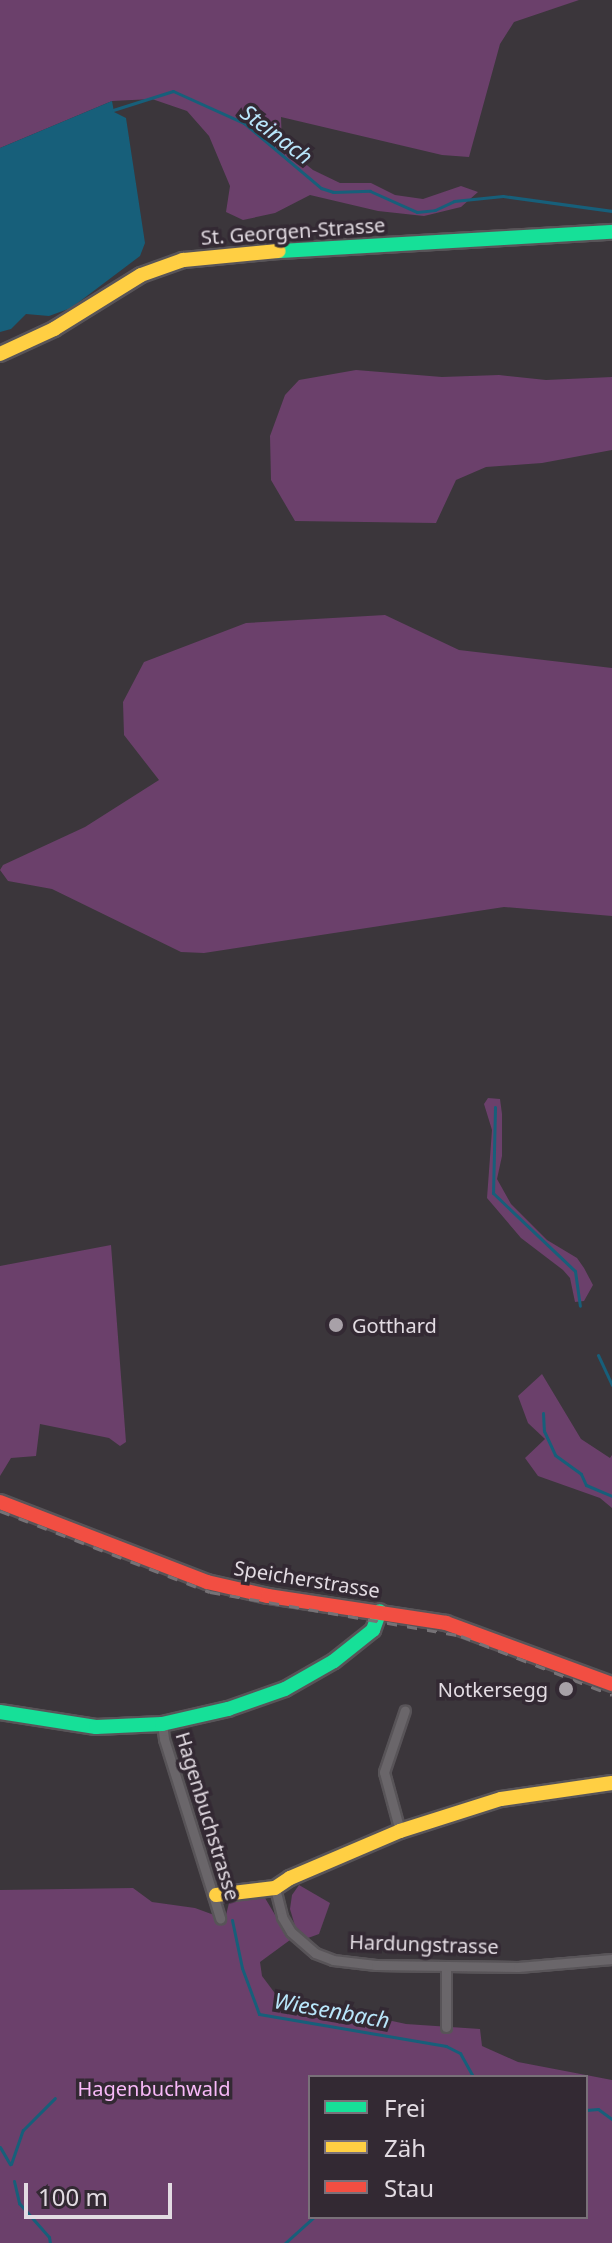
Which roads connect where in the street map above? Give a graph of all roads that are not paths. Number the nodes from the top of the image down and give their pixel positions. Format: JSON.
{"nodes":[{"id":1,"x":612,"y":232,"type":"edge"},
{"id":2,"x":0,"y":354,"type":"edge"},
{"id":3,"x":0,"y":1502,"type":"edge"},
{"id":4,"x":380,"y":1611,"type":"junction"},
{"id":5,"x":612,"y":1684,"type":"edge"},
{"id":6,"x":405,"y":1710,"type":"dead end"},
{"id":7,"x":0,"y":1712,"type":"edge"},
{"id":8,"x":162,"y":1724,"type":"junction"},
{"id":9,"x":612,"y":1783,"type":"edge"},
{"id":10,"x":400,"y":1831,"type":"junction"},
{"id":11,"x":275,"y":1888,"type":"junction"},
{"id":12,"x":216,"y":1895,"type":"junction"},
{"id":13,"x":220,"y":1918,"type":"dead end"},
{"id":14,"x":612,"y":1959,"type":"edge"},
{"id":15,"x":446,"y":1967,"type":"junction"},
{"id":16,"x":446,"y":2027,"type":"dead end"}],
"edges":[{"from":1,"to":2,"type":"street","name":"St. Georgen-Strasse"},
{"from":3,"to":4,"type":"street","name":"Speicherstrasse"},
{"from":4,"to":5,"type":"street","name":"Speicherstrasse"},
{"from":4,"to":8,"type":"street"},
{"from":6,"to":10,"type":"street"},
{"from":7,"to":8,"type":"street"},
{"from":8,"to":12,"type":"street","name":"Hagenbuchstrasse"},
{"from":9,"to":10,"type":"street"},
{"from":10,"to":11,"type":"street"},
{"from":11,"to":12,"type":"street"},
{"from":11,"to":15,"type":"street","name":"Hardungstrasse"},
{"from":12,"to":13,"type":"street","name":"Hagenbuchstrasse"},
{"from":14,"to":15,"type":"street","name":"Hardungstrasse"},
{"from":15,"to":16,"type":"street"}]}
